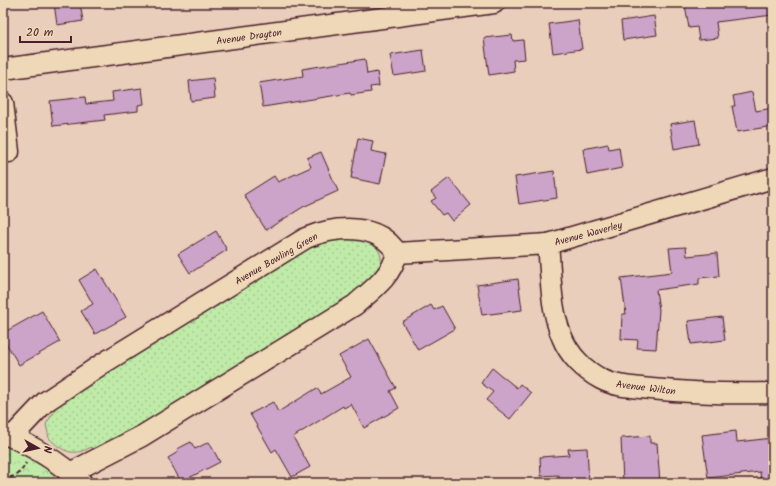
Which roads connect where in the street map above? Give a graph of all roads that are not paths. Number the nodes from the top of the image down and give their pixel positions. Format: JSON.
{"nodes":[{"id":1,"x":494,"y":3,"type":"edge"},
{"id":2,"x":3,"y":69,"type":"edge"},
{"id":3,"x":3,"y":103,"type":"edge"},
{"id":4,"x":9,"y":152,"type":"dead end"},
{"id":5,"x":773,"y":178,"type":"edge"},
{"id":6,"x":548,"y":244,"type":"junction"},
{"id":7,"x":397,"y":253,"type":"junction"},
{"id":8,"x":773,"y":393,"type":"edge"},
{"id":9,"x":7,"y":435,"type":"edge"},
{"id":10,"x":76,"y":478,"type":"edge"}],
"edges":[{"from":1,"to":2,"type":"street","name":"Avenue Drayton"},
{"from":3,"to":4,"type":"street"},
{"from":5,"to":6,"type":"street","name":"Avenue Waverley"},
{"from":6,"to":7,"type":"street","name":"Avenue Waverley"},
{"from":6,"to":8,"type":"street","name":"Avenue Wilton"},
{"from":7,"to":9,"type":"street","name":"Avenue Bowling Green"},
{"from":7,"to":10,"type":"street"},
{"from":9,"to":10,"type":"street"}]}
